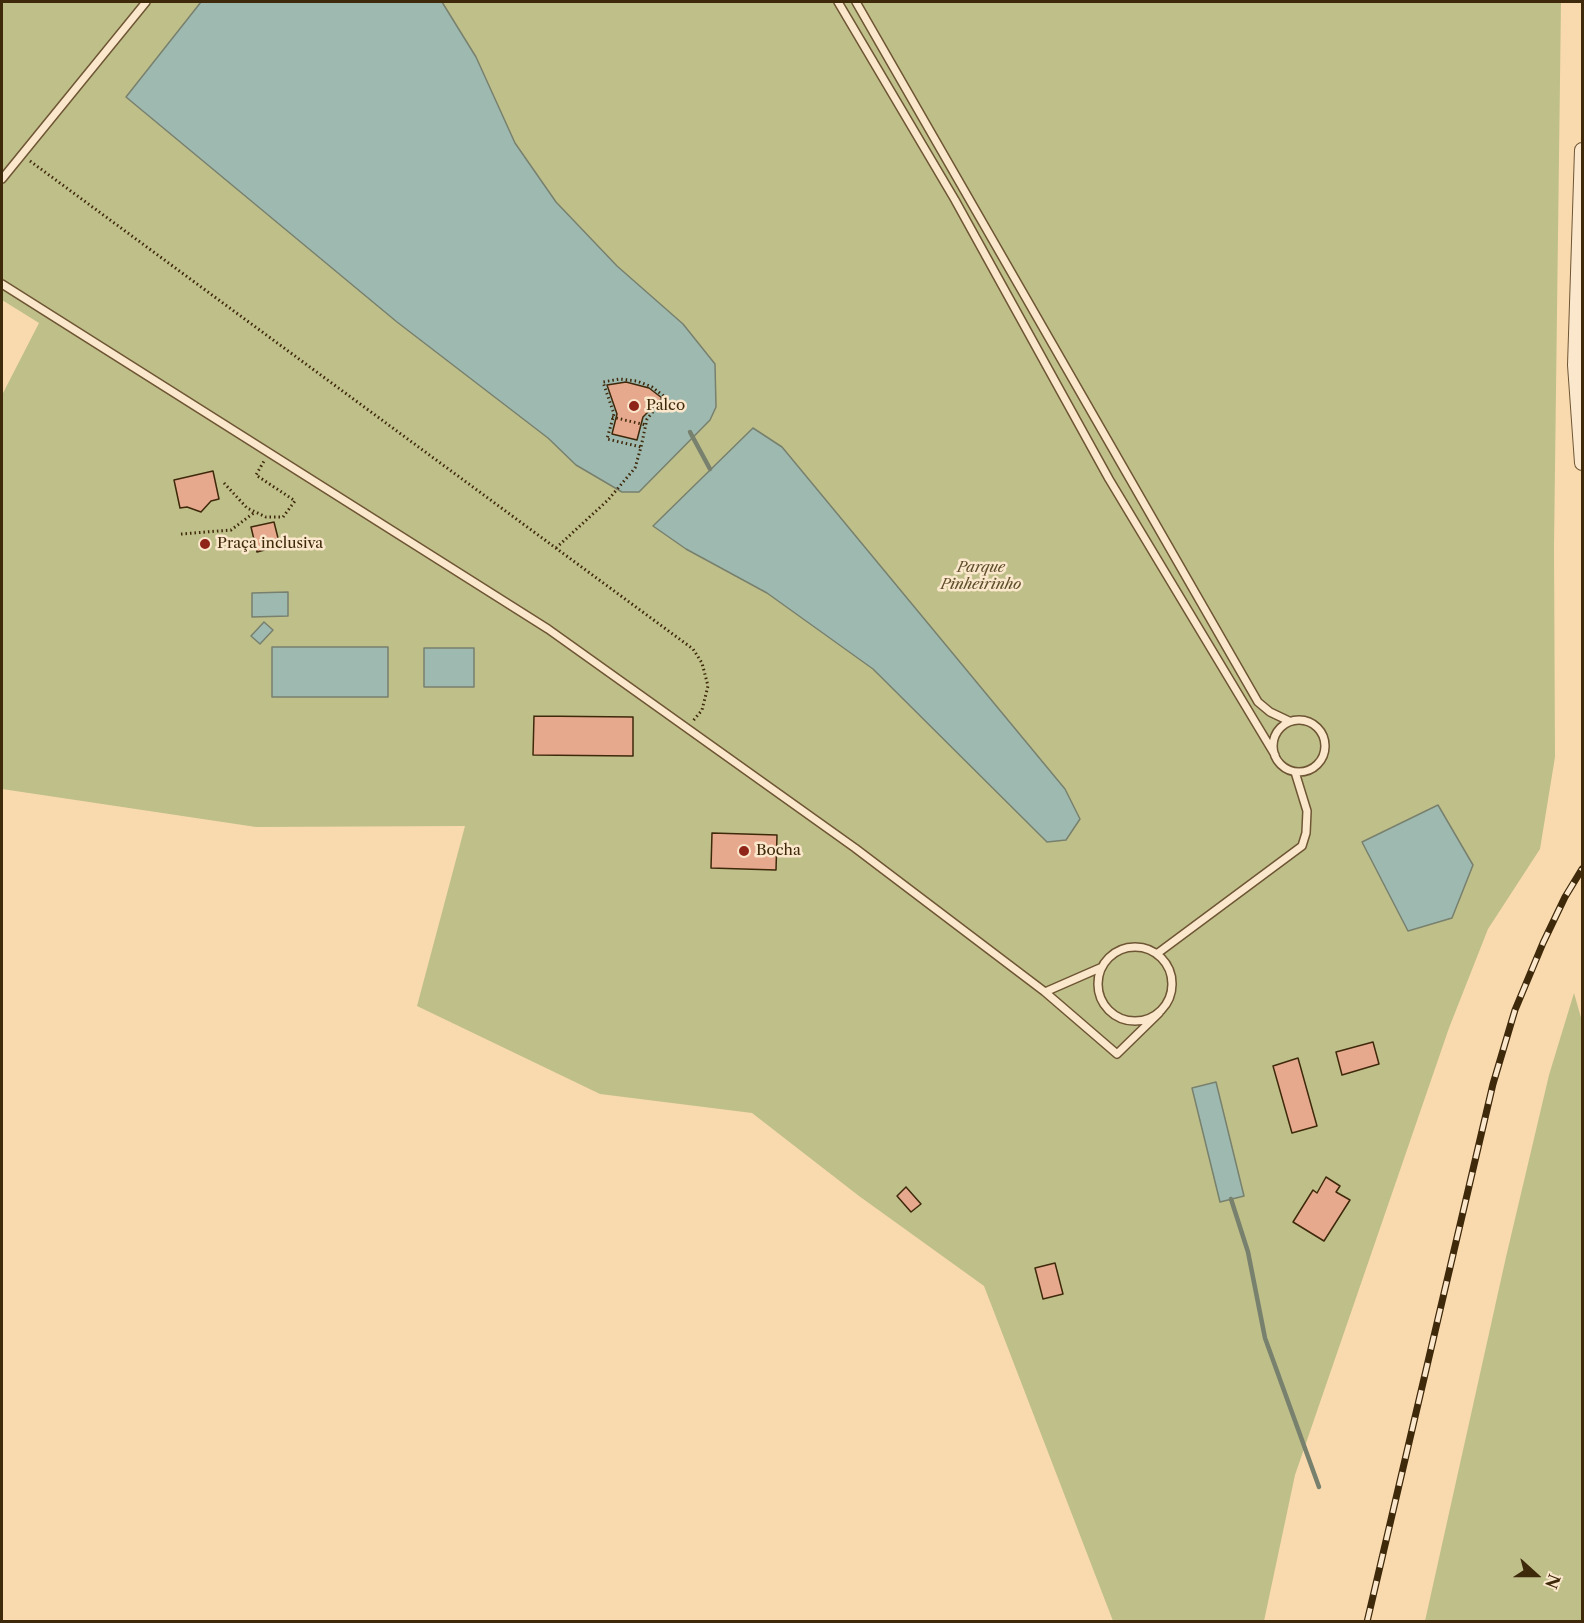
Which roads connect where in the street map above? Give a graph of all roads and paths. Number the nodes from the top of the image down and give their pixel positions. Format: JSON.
{"nodes":[{"id":1,"x":146,"y":2,"type":"edge"},
{"id":2,"x":838,"y":2,"type":"edge"},
{"id":3,"x":856,"y":2,"type":"edge"},
{"id":4,"x":1582,"y":150,"type":"edge"},
{"id":5,"x":21,"y":155,"type":"junction"},
{"id":6,"x":2,"y":179,"type":"edge"},
{"id":7,"x":2,"y":284,"type":"edge"},
{"id":8,"x":612,"y":417,"type":"junction"},
{"id":9,"x":646,"y":425,"type":"junction"},
{"id":10,"x":641,"y":447,"type":"junction"},
{"id":11,"x":269,"y":452,"type":"junction"},
{"id":12,"x":1582,"y":463,"type":"edge"},
{"id":13,"x":224,"y":483,"type":"dead end"},
{"id":14,"x":255,"y":512,"type":"junction"},
{"id":15,"x":181,"y":534,"type":"dead end"},
{"id":16,"x":556,"y":548,"type":"junction"},
{"id":17,"x":1289,"y":721,"type":"junction"},
{"id":18,"x":688,"y":728,"type":"junction"},
{"id":19,"x":1275,"y":756,"type":"junction"},
{"id":20,"x":1295,"y":772,"type":"junction"},
{"id":21,"x":1158,"y":953,"type":"junction"},
{"id":22,"x":1100,"y":968,"type":"junction"},
{"id":23,"x":1045,"y":992,"type":"junction"},
{"id":24,"x":1159,"y":1013,"type":"junction"}],
"edges":[{"from":1,"to":5,"type":"lane"},
{"from":2,"to":19,"type":"lane"},
{"from":3,"to":17,"type":"lane"},
{"from":4,"to":12,"type":"street"},
{"from":5,"to":6,"type":"lane"},
{"from":5,"to":16,"type":"path"},
{"from":7,"to":11,"type":"lane"},
{"from":8,"to":9,"type":"path"},
{"from":8,"to":9,"type":"path"},
{"from":8,"to":10,"type":"path"},
{"from":9,"to":10,"type":"path"},
{"from":10,"to":16,"type":"path"},
{"from":11,"to":14,"type":"path"},
{"from":11,"to":18,"type":"lane"},
{"from":13,"to":14,"type":"path"},
{"from":14,"to":15,"type":"path"},
{"from":16,"to":18,"type":"path"},
{"from":17,"to":19,"type":"lane"},
{"from":17,"to":20,"type":"lane"},
{"from":18,"to":23,"type":"lane"},
{"from":19,"to":20,"type":"lane"},
{"from":20,"to":21,"type":"lane"},
{"from":21,"to":22,"type":"lane"},
{"from":21,"to":24,"type":"lane"},
{"from":22,"to":23,"type":"lane"},
{"from":22,"to":24,"type":"lane"},
{"from":23,"to":24,"type":"lane"}]}
